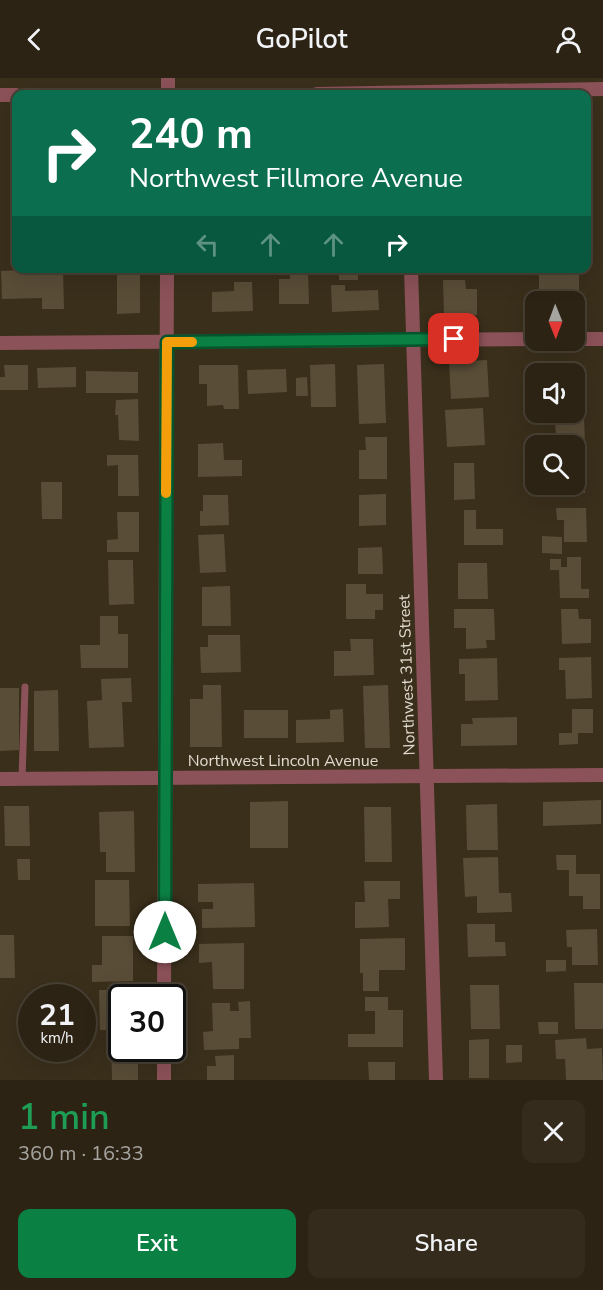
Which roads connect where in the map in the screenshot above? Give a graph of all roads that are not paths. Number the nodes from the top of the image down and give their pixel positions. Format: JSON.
{"nodes":[{"id":1,"x":603,"y":89,"type":"edge"},
{"id":2,"x":554,"y":90,"type":"edge"},
{"id":3,"x":167,"y":273,"type":"edge"},
{"id":4,"x":411,"y":273,"type":"edge"},
{"id":5,"x":413,"y":339,"type":"junction"},
{"id":6,"x":525,"y":339,"type":"edge"},
{"id":7,"x":585,"y":339,"type":"edge"},
{"id":8,"x":603,"y":339,"type":"edge"},
{"id":9,"x":167,"y":342,"type":"junction"},
{"id":10,"x":0,"y":344,"type":"edge"},
{"id":11,"x":25,"y":687,"type":"dead end"},
{"id":12,"x":603,"y":775,"type":"edge"},
{"id":13,"x":426,"y":777,"type":"junction"},
{"id":14,"x":165,"y":778,"type":"junction"},
{"id":15,"x":0,"y":779,"type":"edge"},
{"id":16,"x":22,"y":779,"type":"junction"},
{"id":17,"x":164,"y":984,"type":"edge"},
{"id":18,"x":164,"y":1062,"type":"edge"},
{"id":19,"x":164,"y":1080,"type":"edge"},
{"id":20,"x":436,"y":1080,"type":"edge"}],
"edges":[{"from":1,"to":2,"type":"street"},
{"from":3,"to":9,"type":"street"},
{"from":4,"to":5,"type":"street","name":"Northwest 31st Street"},
{"from":5,"to":6,"type":"street"},
{"from":5,"to":9,"type":"street"},
{"from":5,"to":13,"type":"street","name":"Northwest 31st Street"},
{"from":7,"to":8,"type":"street"},
{"from":9,"to":10,"type":"street"},
{"from":9,"to":14,"type":"street"},
{"from":11,"to":16,"type":"lane"},
{"from":12,"to":13,"type":"street","name":"Northwest Lincoln Avenue"},
{"from":13,"to":14,"type":"street","name":"Northwest Lincoln Avenue"},
{"from":13,"to":20,"type":"street","name":"Northwest 31st Street"},
{"from":14,"to":16,"type":"street","name":"Northwest Lincoln Avenue"},
{"from":14,"to":17,"type":"street"},
{"from":15,"to":16,"type":"street","name":"Northwest Lincoln Avenue"},
{"from":18,"to":19,"type":"street"}]}
